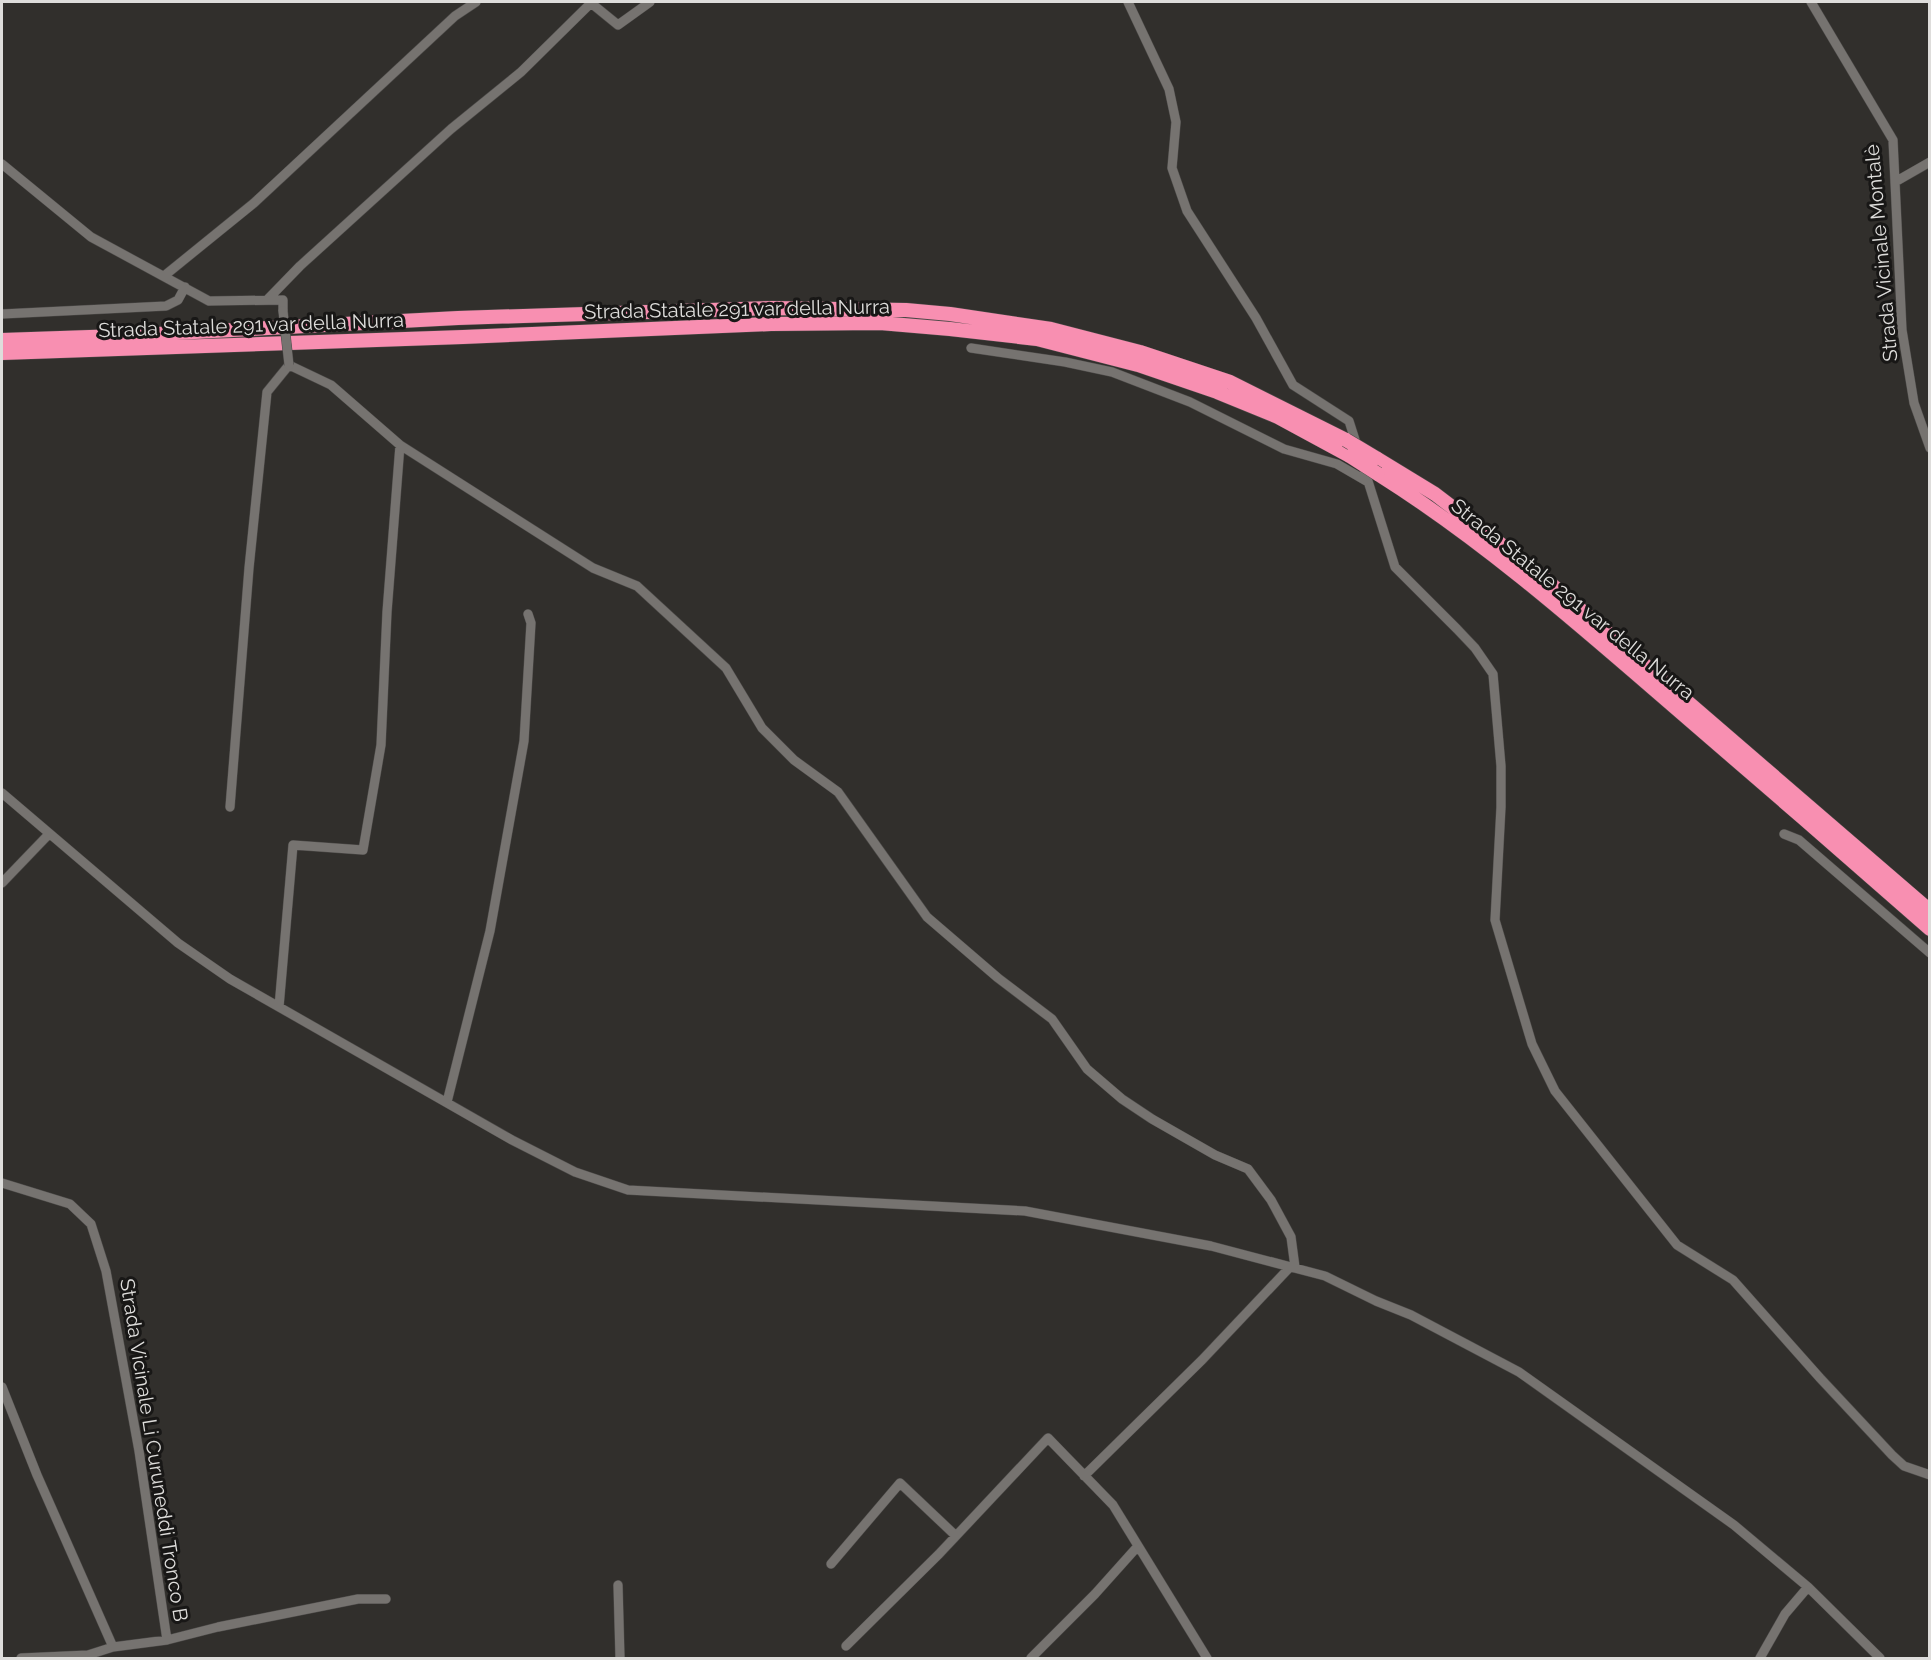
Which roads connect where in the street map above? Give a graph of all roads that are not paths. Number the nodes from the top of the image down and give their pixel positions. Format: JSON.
{"nodes":[{"id":1,"x":476,"y":2,"type":"edge"},
{"id":2,"x":650,"y":2,"type":"edge"},
{"id":3,"x":1128,"y":2,"type":"edge"},
{"id":4,"x":1811,"y":2,"type":"edge"},
{"id":5,"x":1929,"y":162,"type":"edge"},
{"id":6,"x":2,"y":164,"type":"edge"},
{"id":7,"x":1895,"y":182,"type":"junction"},
{"id":8,"x":164,"y":276,"type":"junction"},
{"id":9,"x":185,"y":288,"type":"junction"},
{"id":10,"x":267,"y":300,"type":"junction"},
{"id":11,"x":2,"y":314,"type":"edge"},
{"id":12,"x":2,"y":340,"type":"edge"},
{"id":13,"x":971,"y":348,"type":"dead end"},
{"id":14,"x":2,"y":353,"type":"edge"},
{"id":15,"x":289,"y":365,"type":"junction"},
{"id":16,"x":400,"y":444,"type":"junction"},
{"id":17,"x":1929,"y":448,"type":"edge"},
{"id":18,"x":1373,"y":478,"type":"junction"},
{"id":19,"x":528,"y":614,"type":"dead end"},
{"id":20,"x":2,"y":793,"type":"edge"},
{"id":21,"x":230,"y":807,"type":"dead end"},
{"id":22,"x":49,"y":834,"type":"junction"},
{"id":23,"x":1784,"y":834,"type":"dead end"},
{"id":24,"x":2,"y":882,"type":"edge"},
{"id":25,"x":1929,"y":911,"type":"edge"},
{"id":26,"x":1929,"y":929,"type":"edge"},
{"id":27,"x":1929,"y":953,"type":"edge"},
{"id":28,"x":279,"y":1007,"type":"junction"},
{"id":29,"x":447,"y":1102,"type":"junction"},
{"id":30,"x":2,"y":1183,"type":"edge"},
{"id":31,"x":1293,"y":1266,"type":"junction"},
{"id":32,"x":2,"y":1387,"type":"edge"},
{"id":33,"x":1929,"y":1475,"type":"edge"},
{"id":34,"x":1084,"y":1476,"type":"junction"},
{"id":35,"x":956,"y":1536,"type":"junction"},
{"id":36,"x":1138,"y":1546,"type":"junction"},
{"id":37,"x":831,"y":1564,"type":"dead end"},
{"id":38,"x":618,"y":1585,"type":"dead end"},
{"id":39,"x":1808,"y":1587,"type":"junction"},
{"id":40,"x":386,"y":1599,"type":"dead end"},
{"id":41,"x":167,"y":1640,"type":"junction"},
{"id":42,"x":846,"y":1646,"type":"dead end"},
{"id":43,"x":113,"y":1647,"type":"junction"},
{"id":44,"x":88,"y":1657,"type":"edge"},
{"id":45,"x":21,"y":1659,"type":"edge"},
{"id":46,"x":620,"y":1659,"type":"edge"},
{"id":47,"x":1032,"y":1659,"type":"edge"},
{"id":48,"x":1207,"y":1659,"type":"edge"},
{"id":49,"x":1760,"y":1659,"type":"edge"},
{"id":50,"x":1880,"y":1659,"type":"edge"}],
"edges":[{"from":1,"to":8,"type":"street"},
{"from":2,"to":10,"type":"street"},
{"from":3,"to":18,"type":"street"},
{"from":4,"to":7,"type":"street","name":"Strada Vicinale Montalè"},
{"from":5,"to":7,"type":"street"},
{"from":6,"to":8,"type":"street"},
{"from":7,"to":17,"type":"street","name":"Strada Vicinale Montalè"},
{"from":8,"to":9,"type":"street"},
{"from":9,"to":10,"type":"street"},
{"from":9,"to":11,"type":"street"},
{"from":10,"to":15,"type":"street","bridge":true},
{"from":12,"to":25,"type":"highway","name":"Strada Statale 291 var della Nurra","bridge":true},
{"from":13,"to":18,"type":"street"},
{"from":14,"to":18,"type":"highway","name":"Strada Statale 291 var della Nurra","bridge":true},
{"from":15,"to":16,"type":"street"},
{"from":15,"to":21,"type":"street"},
{"from":16,"to":28,"type":"street"},
{"from":16,"to":31,"type":"street"},
{"from":18,"to":26,"type":"highway","name":"Strada Statale 291 var della Nurra"},
{"from":18,"to":33,"type":"street"},
{"from":19,"to":29,"type":"street"},
{"from":20,"to":22,"type":"street"},
{"from":22,"to":24,"type":"street"},
{"from":22,"to":28,"type":"street"},
{"from":23,"to":27,"type":"street"},
{"from":28,"to":29,"type":"street"},
{"from":29,"to":31,"type":"street"},
{"from":30,"to":41,"type":"street","name":"Strada Vicinale Li Curuneddi Tronco B"},
{"from":31,"to":34,"type":"street"},
{"from":31,"to":39,"type":"street"},
{"from":32,"to":43,"type":"street"},
{"from":34,"to":35,"type":"street"},
{"from":34,"to":36,"type":"street"},
{"from":35,"to":37,"type":"street"},
{"from":35,"to":42,"type":"street"},
{"from":36,"to":47,"type":"street"},
{"from":36,"to":48,"type":"street"},
{"from":38,"to":46,"type":"street"},
{"from":39,"to":49,"type":"street"},
{"from":39,"to":50,"type":"street"},
{"from":40,"to":41,"type":"street","name":"Strada Vicinale Li Curuneddi Tronco B"},
{"from":41,"to":43,"type":"street","name":"Strada Vicinale Li Curuneddi Tronco B"},
{"from":43,"to":44,"type":"street","name":"Strada Vicinale Li Curuneddi Tronco B"},
{"from":44,"to":45,"type":"street","name":"Strada Vicinale Li Curuneddi Tronco B"}]}
